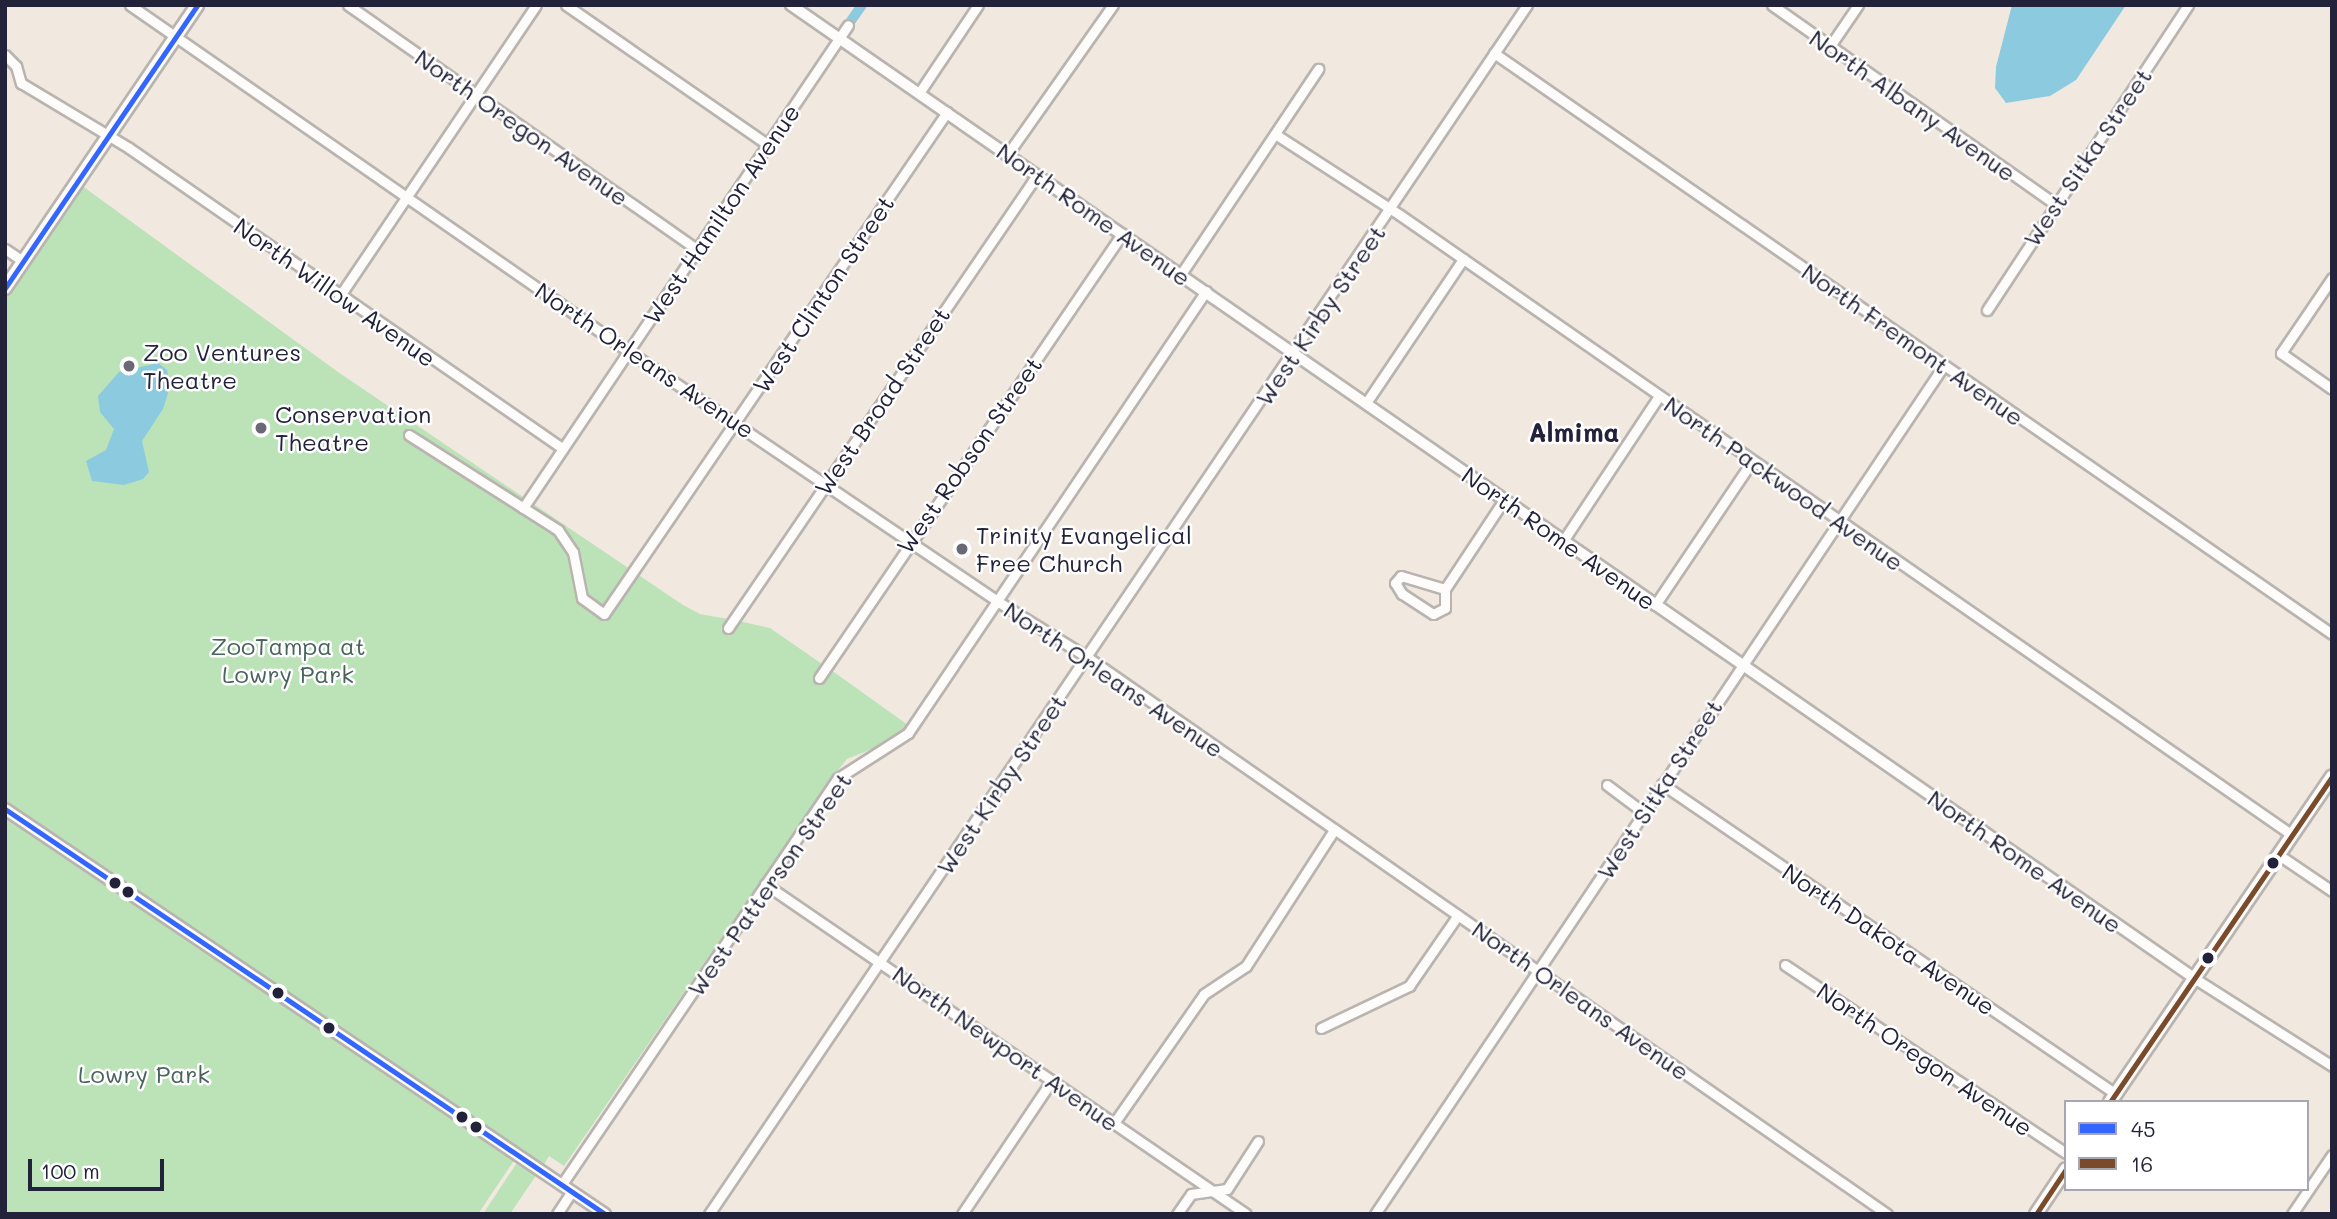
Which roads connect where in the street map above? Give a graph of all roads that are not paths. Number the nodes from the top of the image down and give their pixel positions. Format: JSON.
{"nodes":[{"id":1,"x":130,"y":5,"type":"edge"},
{"id":2,"x":197,"y":5,"type":"edge"},
{"id":3,"x":348,"y":5,"type":"edge"},
{"id":4,"x":536,"y":5,"type":"edge"},
{"id":5,"x":566,"y":5,"type":"edge"},
{"id":6,"x":791,"y":5,"type":"edge"},
{"id":7,"x":978,"y":5,"type":"edge"},
{"id":8,"x":1113,"y":5,"type":"edge"},
{"id":9,"x":1527,"y":5,"type":"edge"},
{"id":10,"x":1772,"y":5,"type":"edge"},
{"id":11,"x":1858,"y":5,"type":"edge"},
{"id":12,"x":2188,"y":5,"type":"edge"},
{"id":13,"x":848,"y":25,"type":"dead end"},
{"id":14,"x":175,"y":37,"type":"junction"},
{"id":15,"x":839,"y":39,"type":"junction"},
{"id":16,"x":1830,"y":46,"type":"junction"},
{"id":17,"x":1494,"y":53,"type":"junction"},
{"id":18,"x":5,"y":55,"type":"edge"},
{"id":19,"x":1318,"y":69,"type":"dead end"},
{"id":20,"x":919,"y":93,"type":"junction"},
{"id":21,"x":476,"y":94,"type":"junction"},
{"id":22,"x":947,"y":112,"type":"junction"},
{"id":23,"x":1275,"y":134,"type":"junction"},
{"id":24,"x":108,"y":136,"type":"junction"},
{"id":25,"x":768,"y":145,"type":"junction"},
{"id":26,"x":1007,"y":155,"type":"junction"},
{"id":27,"x":1037,"y":175,"type":"junction"},
{"id":28,"x":407,"y":198,"type":"junction"},
{"id":29,"x":2055,"y":204,"type":"junction"},
{"id":30,"x":1391,"y":210,"type":"junction"},
{"id":31,"x":1122,"y":234,"type":"junction"},
{"id":32,"x":5,"y":249,"type":"edge"},
{"id":33,"x":697,"y":249,"type":"junction"},
{"id":34,"x":1463,"y":259,"type":"junction"},
{"id":35,"x":23,"y":261,"type":"junction"},
{"id":36,"x":1181,"y":274,"type":"junction"},
{"id":37,"x":2332,"y":278,"type":"edge"},
{"id":38,"x":5,"y":288,"type":"edge"},
{"id":39,"x":1206,"y":291,"type":"junction"},
{"id":40,"x":339,"y":298,"type":"junction"},
{"id":41,"x":1987,"y":310,"type":"dead end"},
{"id":42,"x":628,"y":351,"type":"junction"},
{"id":43,"x":1294,"y":353,"type":"junction"},
{"id":44,"x":1944,"y":365,"type":"junction"},
{"id":45,"x":2332,"y":389,"type":"edge"},
{"id":46,"x":1659,"y":396,"type":"junction"},
{"id":47,"x":1366,"y":403,"type":"junction"},
{"id":48,"x":735,"y":421,"type":"junction"},
{"id":49,"x":409,"y":435,"type":"dead end"},
{"id":50,"x":562,"y":448,"type":"junction"},
{"id":51,"x":1752,"y":461,"type":"junction"},
{"id":52,"x":827,"y":482,"type":"junction"},
{"id":53,"x":1504,"y":500,"type":"junction"},
{"id":54,"x":523,"y":508,"type":"junction"},
{"id":55,"x":1838,"y":520,"type":"junction"},
{"id":56,"x":910,"y":540,"type":"junction"},
{"id":57,"x":1563,"y":541,"type":"junction"},
{"id":58,"x":1445,"y":589,"type":"junction"},
{"id":59,"x":997,"y":601,"type":"junction"},
{"id":60,"x":1655,"y":606,"type":"junction"},
{"id":61,"x":728,"y":628,"type":"dead end"},
{"id":62,"x":2332,"y":634,"type":"edge"},
{"id":63,"x":1087,"y":657,"type":"junction"},
{"id":64,"x":1741,"y":665,"type":"junction"},
{"id":65,"x":820,"y":678,"type":"dead end"},
{"id":66,"x":2332,"y":776,"type":"edge"},
{"id":67,"x":1662,"y":783,"type":"junction"},
{"id":68,"x":1607,"y":785,"type":"dead end"},
{"id":69,"x":5,"y":809,"type":"edge"},
{"id":70,"x":1643,"y":812,"type":"junction"},
{"id":71,"x":1334,"y":830,"type":"junction"},
{"id":72,"x":2292,"y":835,"type":"junction"},
{"id":73,"x":2278,"y":855,"type":"junction"},
{"id":74,"x":765,"y":884,"type":"junction"},
{"id":75,"x":2332,"y":891,"type":"edge"},
{"id":76,"x":1458,"y":915,"type":"junction"},
{"id":77,"x":880,"y":961,"type":"junction"},
{"id":78,"x":1785,"y":965,"type":"dead end"},
{"id":79,"x":1538,"y":971,"type":"junction"},
{"id":80,"x":2194,"y":978,"type":"junction"},
{"id":81,"x":1321,"y":1028,"type":"dead end"},
{"id":82,"x":2332,"y":1066,"type":"edge"},
{"id":83,"x":1052,"y":1080,"type":"junction"},
{"id":84,"x":2113,"y":1098,"type":"edge"},
{"id":85,"x":1114,"y":1123,"type":"junction"},
{"id":86,"x":1258,"y":1141,"type":"dead end"},
{"id":87,"x":2064,"y":1152,"type":"edge"},
{"id":88,"x":2332,"y":1156,"type":"edge"},
{"id":89,"x":2064,"y":1172,"type":"edge"},
{"id":90,"x":562,"y":1184,"type":"junction"},
{"id":91,"x":2309,"y":1189,"type":"edge"},
{"id":92,"x":572,"y":1191,"type":"junction"},
{"id":93,"x":2308,"y":1191,"type":"edge"},
{"id":94,"x":1215,"y":1193,"type":"junction"},
{"id":95,"x":557,"y":1214,"type":"edge"},
{"id":96,"x":605,"y":1214,"type":"edge"},
{"id":97,"x":709,"y":1214,"type":"edge"},
{"id":98,"x":962,"y":1214,"type":"edge"},
{"id":99,"x":1177,"y":1214,"type":"edge"},
{"id":100,"x":1245,"y":1214,"type":"edge"},
{"id":101,"x":1375,"y":1214,"type":"edge"},
{"id":102,"x":1887,"y":1214,"type":"edge"},
{"id":103,"x":2036,"y":1214,"type":"edge"},
{"id":104,"x":2292,"y":1214,"type":"edge"}],
"edges":[{"from":1,"to":14,"type":"street","name":"North Orleans Avenue"},
{"from":2,"to":14,"type":"main road"},
{"from":3,"to":21,"type":"street","name":"North Oregon Avenue"},
{"from":4,"to":21,"type":"street"},
{"from":5,"to":25,"type":"street"},
{"from":6,"to":15,"type":"street","name":"North Rome Avenue"},
{"from":7,"to":20,"type":"street"},
{"from":8,"to":26,"type":"street"},
{"from":9,"to":17,"type":"street","name":"West Kirby Street"},
{"from":10,"to":16,"type":"street","name":"North Albany Avenue"},
{"from":11,"to":16,"type":"street"},
{"from":12,"to":29,"type":"street","name":"West Sitka Street"},
{"from":13,"to":15,"type":"street","name":"West Hamilton Avenue"},
{"from":14,"to":24,"type":"main road"},
{"from":14,"to":28,"type":"street","name":"North Orleans Avenue"},
{"from":15,"to":20,"type":"street","name":"North Rome Avenue"},
{"from":15,"to":25,"type":"street","name":"West Hamilton Avenue"},
{"from":16,"to":29,"type":"street","name":"North Albany Avenue"},
{"from":17,"to":30,"type":"street","name":"West Kirby Street"},
{"from":17,"to":44,"type":"street","name":"North Fremont Avenue"},
{"from":18,"to":24,"type":"street","name":"North Willow Avenue"},
{"from":19,"to":23,"type":"street"},
{"from":20,"to":22,"type":"street","name":"North Rome Avenue"},
{"from":21,"to":28,"type":"street"},
{"from":21,"to":33,"type":"street","name":"North Oregon Avenue"},
{"from":22,"to":26,"type":"street","name":"North Rome Avenue"},
{"from":22,"to":48,"type":"street","name":"West Clinton Street"},
{"from":23,"to":30,"type":"street","name":"North Packwood Avenue"},
{"from":23,"to":36,"type":"street"},
{"from":24,"to":35,"type":"main road"},
{"from":24,"to":40,"type":"street","name":"North Willow Avenue"},
{"from":25,"to":33,"type":"street","name":"West Hamilton Avenue"},
{"from":26,"to":27,"type":"street","name":"North Rome Avenue"},
{"from":27,"to":31,"type":"street","name":"North Rome Avenue"},
{"from":27,"to":52,"type":"street","name":"West Broad Street"},
{"from":28,"to":40,"type":"street"},
{"from":28,"to":42,"type":"street","name":"North Orleans Avenue"},
{"from":29,"to":41,"type":"street","name":"West Sitka Street"},
{"from":30,"to":34,"type":"street","name":"North Packwood Avenue"},
{"from":30,"to":43,"type":"street","name":"West Kirby Street"},
{"from":31,"to":36,"type":"street","name":"North Rome Avenue"},
{"from":31,"to":56,"type":"street","name":"West Robson Street"},
{"from":32,"to":35,"type":"street"},
{"from":33,"to":42,"type":"street","name":"West Hamilton Avenue"},
{"from":34,"to":46,"type":"street","name":"North Packwood Avenue"},
{"from":34,"to":47,"type":"street"},
{"from":35,"to":38,"type":"main road"},
{"from":36,"to":39,"type":"street","name":"North Rome Avenue"},
{"from":37,"to":45,"type":"street"},
{"from":39,"to":43,"type":"street","name":"North Rome Avenue"},
{"from":39,"to":59,"type":"street","name":"West Patterson Street"},
{"from":40,"to":50,"type":"street","name":"North Willow Avenue"},
{"from":42,"to":48,"type":"street","name":"North Orleans Avenue"},
{"from":42,"to":50,"type":"street","name":"West Hamilton Avenue"},
{"from":43,"to":47,"type":"street","name":"North Rome Avenue"},
{"from":43,"to":63,"type":"street","name":"West Kirby Street"},
{"from":44,"to":55,"type":"street","name":"West Sitka Street"},
{"from":44,"to":62,"type":"street","name":"North Fremont Avenue"},
{"from":46,"to":51,"type":"street","name":"North Packwood Avenue"},
{"from":46,"to":57,"type":"street"},
{"from":47,"to":53,"type":"street","name":"North Rome Avenue"},
{"from":48,"to":52,"type":"street","name":"North Orleans Avenue"},
{"from":48,"to":54,"type":"street","name":"West Clinton Street"},
{"from":49,"to":54,"type":"street"},
{"from":50,"to":54,"type":"street","name":"West Hamilton Avenue"},
{"from":51,"to":55,"type":"street","name":"North Packwood Avenue"},
{"from":51,"to":60,"type":"street"},
{"from":52,"to":56,"type":"street","name":"North Orleans Avenue"},
{"from":52,"to":61,"type":"street","name":"West Broad Street"},
{"from":53,"to":57,"type":"street","name":"North Rome Avenue"},
{"from":53,"to":58,"type":"street"},
{"from":55,"to":64,"type":"street","name":"West Sitka Street"},
{"from":55,"to":72,"type":"street","name":"North Packwood Avenue"},
{"from":56,"to":59,"type":"street","name":"North Orleans Avenue"},
{"from":56,"to":65,"type":"street","name":"West Robson Street"},
{"from":57,"to":60,"type":"street","name":"North Rome Avenue"},
{"from":58,"to":58,"type":"street"},
{"from":59,"to":63,"type":"street","name":"North Orleans Avenue"},
{"from":59,"to":74,"type":"street","name":"West Patterson Street"},
{"from":60,"to":64,"type":"street","name":"North Rome Avenue"},
{"from":63,"to":71,"type":"street","name":"North Orleans Avenue"},
{"from":63,"to":77,"type":"street","name":"West Kirby Street"},
{"from":64,"to":67,"type":"street","name":"West Sitka Street"},
{"from":64,"to":80,"type":"street","name":"North Rome Avenue"},
{"from":66,"to":72,"type":"main road"},
{"from":67,"to":70,"type":"street","name":"West Sitka Street"},
{"from":67,"to":84,"type":"street","name":"North Dakota Avenue"},
{"from":68,"to":70,"type":"street"},
{"from":69,"to":90,"type":"street"},
{"from":70,"to":79,"type":"street","name":"West Sitka Street"},
{"from":71,"to":76,"type":"street","name":"North Orleans Avenue"},
{"from":71,"to":85,"type":"street"},
{"from":72,"to":73,"type":"main road"},
{"from":73,"to":75,"type":"street"},
{"from":73,"to":80,"type":"main road"},
{"from":74,"to":77,"type":"street","name":"North Newport Avenue"},
{"from":74,"to":90,"type":"street","name":"West Patterson Street"},
{"from":76,"to":79,"type":"street","name":"North Orleans Avenue"},
{"from":76,"to":81,"type":"street"},
{"from":77,"to":83,"type":"street","name":"North Newport Avenue"},
{"from":77,"to":97,"type":"street","name":"West Kirby Street"},
{"from":78,"to":87,"type":"street","name":"North Oregon Avenue"},
{"from":79,"to":101,"type":"street","name":"West Sitka Street"},
{"from":79,"to":102,"type":"street","name":"North Orleans Avenue"},
{"from":80,"to":82,"type":"street","name":"North Rome Avenue"},
{"from":80,"to":84,"type":"main road"},
{"from":83,"to":85,"type":"street","name":"North Newport Avenue"},
{"from":83,"to":98,"type":"street"},
{"from":85,"to":94,"type":"street","name":"North Newport Avenue"},
{"from":86,"to":94,"type":"street"},
{"from":88,"to":91,"type":"street"},
{"from":89,"to":103,"type":"main road"},
{"from":90,"to":92,"type":"street"},
{"from":92,"to":95,"type":"street"},
{"from":92,"to":96,"type":"street"},
{"from":93,"to":104,"type":"street"},
{"from":94,"to":99,"type":"street"},
{"from":94,"to":100,"type":"street","name":"North Newport Avenue"}]}
